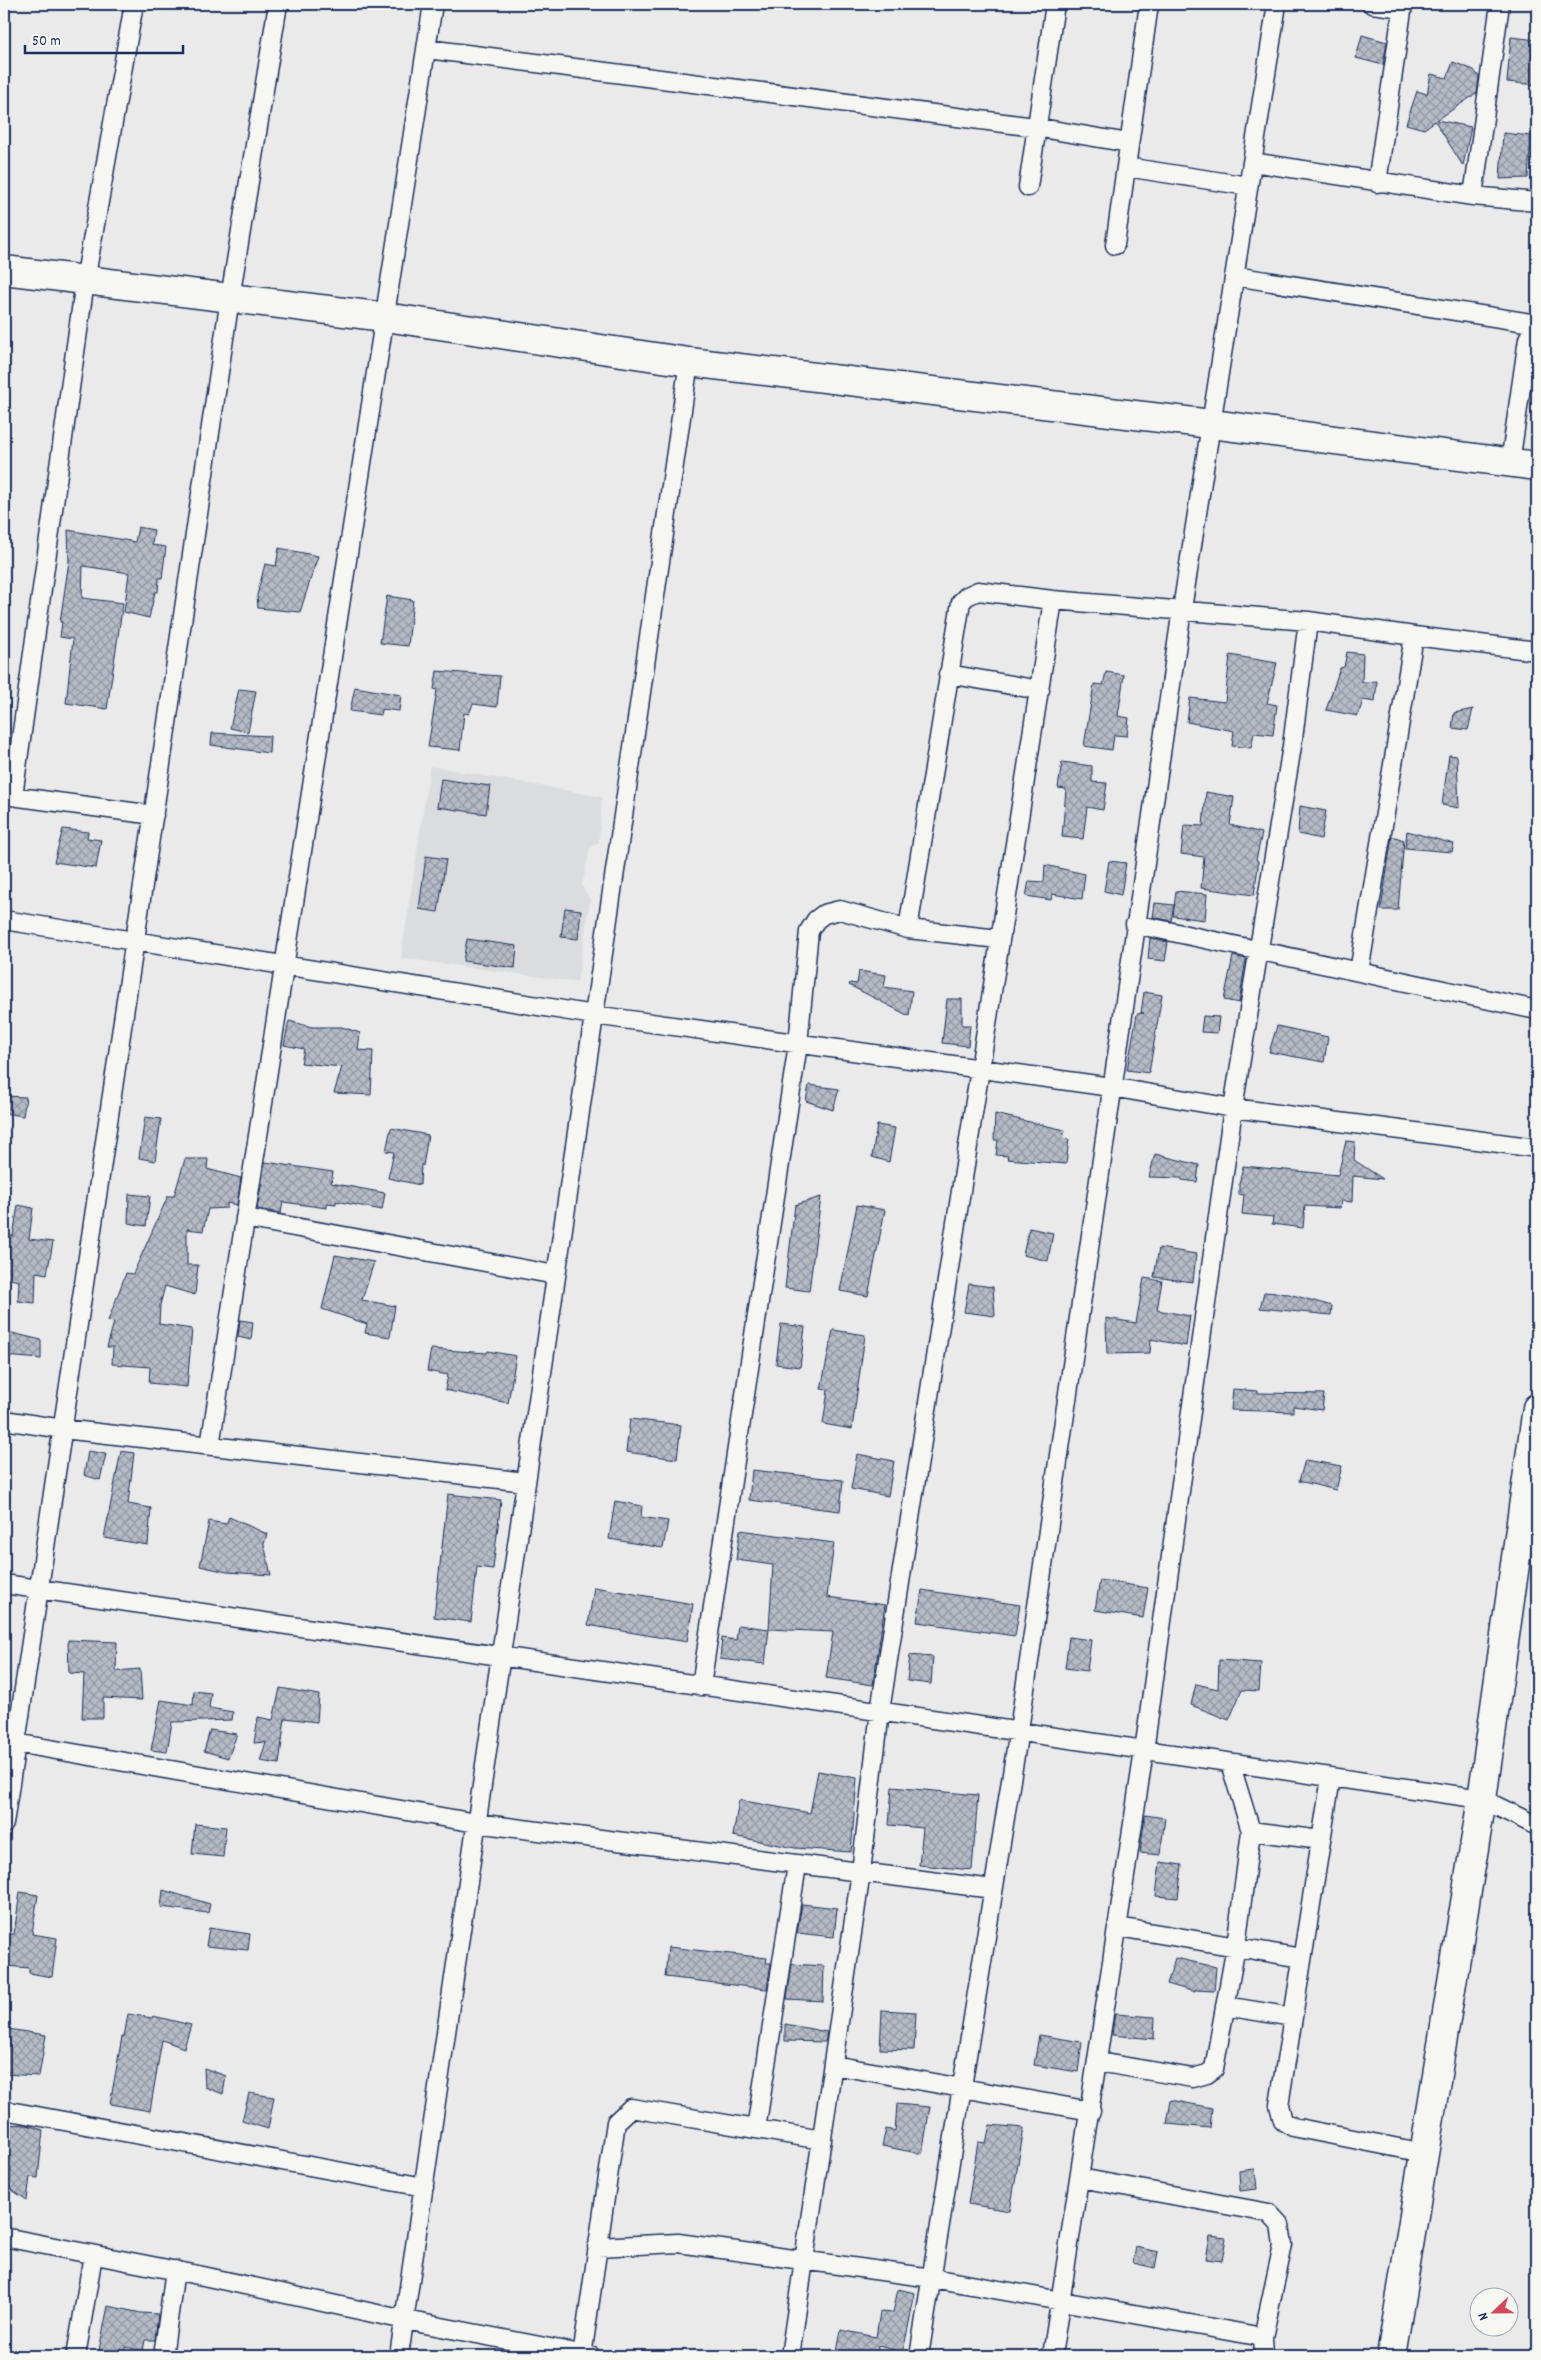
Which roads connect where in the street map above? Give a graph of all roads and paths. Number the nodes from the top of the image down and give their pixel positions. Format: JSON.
{"nodes":[{"id":1,"x":134,"y":4,"type":"edge"},
{"id":2,"x":278,"y":4,"type":"edge"},
{"id":3,"x":434,"y":4,"type":"edge"},
{"id":4,"x":1055,"y":4,"type":"edge"},
{"id":5,"x":1149,"y":4,"type":"edge"},
{"id":6,"x":1277,"y":4,"type":"edge"},
{"id":7,"x":1372,"y":4,"type":"edge"},
{"id":8,"x":1500,"y":4,"type":"edge"},
{"id":9,"x":1403,"y":6,"type":"edge"},
{"id":10,"x":426,"y":49,"type":"junction"},
{"id":11,"x":1035,"y":127,"type":"junction"},
{"id":12,"x":1129,"y":143,"type":"junction"},
{"id":13,"x":1252,"y":162,"type":"junction"},
{"id":14,"x":1126,"y":167,"type":"junction"},
{"id":15,"x":1377,"y":182,"type":"junction"},
{"id":16,"x":1248,"y":186,"type":"junction"},
{"id":17,"x":1028,"y":187,"type":"dead end"},
{"id":18,"x":1473,"y":196,"type":"junction"},
{"id":19,"x":1537,"y":202,"type":"edge"},
{"id":20,"x":1115,"y":245,"type":"dead end"},
{"id":21,"x":4,"y":270,"type":"edge"},
{"id":22,"x":1234,"y":276,"type":"junction"},
{"id":23,"x":86,"y":280,"type":"junction"},
{"id":24,"x":230,"y":298,"type":"junction"},
{"id":25,"x":385,"y":317,"type":"junction"},
{"id":26,"x":1537,"y":323,"type":"edge"},
{"id":27,"x":689,"y":362,"type":"junction"},
{"id":28,"x":1211,"y":424,"type":"junction"},
{"id":29,"x":1510,"y":463,"type":"junction"},
{"id":30,"x":1537,"y":466,"type":"edge"},
{"id":31,"x":1053,"y":600,"type":"junction"},
{"id":32,"x":1182,"y":609,"type":"junction"},
{"id":33,"x":1308,"y":620,"type":"junction"},
{"id":34,"x":1414,"y":636,"type":"junction"},
{"id":35,"x":1537,"y":651,"type":"edge"},
{"id":36,"x":948,"y":674,"type":"junction"},
{"id":37,"x":1040,"y":690,"type":"junction"},
{"id":38,"x":8,"y":795,"type":"edge"},
{"id":39,"x":154,"y":816,"type":"junction"},
{"id":40,"x":4,"y":920,"type":"edge"},
{"id":41,"x":1135,"y":924,"type":"junction"},
{"id":42,"x":908,"y":929,"type":"junction"},
{"id":43,"x":135,"y":939,"type":"junction"},
{"id":44,"x":999,"y":939,"type":"junction"},
{"id":45,"x":1259,"y":951,"type":"junction"},
{"id":46,"x":285,"y":964,"type":"junction"},
{"id":47,"x":1359,"y":972,"type":"junction"},
{"id":48,"x":1537,"y":1010,"type":"edge"},
{"id":49,"x":594,"y":1015,"type":"junction"},
{"id":50,"x":798,"y":1044,"type":"junction"},
{"id":51,"x":981,"y":1069,"type":"junction"},
{"id":52,"x":1111,"y":1087,"type":"junction"},
{"id":53,"x":1233,"y":1108,"type":"junction"},
{"id":54,"x":1537,"y":1148,"type":"edge"},
{"id":55,"x":245,"y":1218,"type":"junction"},
{"id":56,"x":556,"y":1275,"type":"junction"},
{"id":57,"x":4,"y":1420,"type":"edge"},
{"id":58,"x":1536,"y":1420,"type":"edge"},
{"id":59,"x":62,"y":1429,"type":"junction"},
{"id":60,"x":210,"y":1446,"type":"junction"},
{"id":61,"x":526,"y":1482,"type":"junction"},
{"id":62,"x":4,"y":1584,"type":"edge"},
{"id":63,"x":38,"y":1589,"type":"junction"},
{"id":64,"x":500,"y":1657,"type":"junction"},
{"id":65,"x":701,"y":1686,"type":"junction"},
{"id":66,"x":880,"y":1711,"type":"junction"},
{"id":67,"x":1019,"y":1730,"type":"junction"},
{"id":68,"x":10,"y":1742,"type":"edge"},
{"id":69,"x":1144,"y":1752,"type":"junction"},
{"id":70,"x":1230,"y":1764,"type":"junction"},
{"id":71,"x":1331,"y":1778,"type":"junction"},
{"id":72,"x":1482,"y":1799,"type":"junction"},
{"id":73,"x":476,"y":1823,"type":"junction"},
{"id":74,"x":4,"y":1824,"type":"edge"},
{"id":75,"x":1537,"y":1826,"type":"edge"},
{"id":76,"x":1251,"y":1831,"type":"junction"},
{"id":77,"x":1321,"y":1840,"type":"junction"},
{"id":78,"x":797,"y":1865,"type":"junction"},
{"id":79,"x":861,"y":1872,"type":"junction"},
{"id":80,"x":993,"y":1889,"type":"junction"},
{"id":81,"x":1118,"y":1926,"type":"junction"},
{"id":82,"x":1236,"y":1946,"type":"junction"},
{"id":83,"x":1302,"y":1958,"type":"junction"},
{"id":84,"x":1225,"y":2006,"type":"junction"},
{"id":85,"x":1293,"y":2017,"type":"junction"},
{"id":86,"x":1098,"y":2062,"type":"junction"},
{"id":87,"x":833,"y":2065,"type":"junction"},
{"id":88,"x":962,"y":2087,"type":"junction"},
{"id":89,"x":4,"y":2110,"type":"edge"},
{"id":90,"x":1091,"y":2111,"type":"junction"},
{"id":91,"x":756,"y":2129,"type":"junction"},
{"id":92,"x":822,"y":2140,"type":"junction"},
{"id":93,"x":1424,"y":2153,"type":"junction"},
{"id":94,"x":1080,"y":2178,"type":"junction"},
{"id":95,"x":424,"y":2187,"type":"junction"},
{"id":96,"x":4,"y":2237,"type":"edge"},
{"id":97,"x":597,"y":2247,"type":"junction"},
{"id":98,"x":94,"y":2255,"type":"junction"},
{"id":99,"x":804,"y":2260,"type":"junction"},
{"id":100,"x":175,"y":2270,"type":"junction"},
{"id":101,"x":932,"y":2278,"type":"junction"},
{"id":102,"x":1062,"y":2299,"type":"junction"},
{"id":103,"x":405,"y":2320,"type":"junction"},
{"id":104,"x":1263,"y":2337,"type":"junction"},
{"id":105,"x":76,"y":2356,"type":"edge"},
{"id":106,"x":163,"y":2356,"type":"edge"},
{"id":107,"x":399,"y":2356,"type":"edge"},
{"id":108,"x":585,"y":2356,"type":"edge"},
{"id":109,"x":790,"y":2356,"type":"edge"},
{"id":110,"x":919,"y":2356,"type":"edge"},
{"id":111,"x":1052,"y":2356,"type":"edge"},
{"id":112,"x":1264,"y":2356,"type":"edge"},
{"id":113,"x":1391,"y":2356,"type":"edge"}],
"edges":[{"from":1,"to":23,"type":"street"},
{"from":2,"to":24,"type":"street"},
{"from":3,"to":10,"type":"street"},
{"from":4,"to":11,"type":"street"},
{"from":5,"to":12,"type":"street"},
{"from":6,"to":13,"type":"street"},
{"from":7,"to":9,"type":"street"},
{"from":8,"to":18,"type":"street"},
{"from":9,"to":15,"type":"street"},
{"from":10,"to":11,"type":"street"},
{"from":10,"to":25,"type":"street"},
{"from":11,"to":12,"type":"street"},
{"from":11,"to":17,"type":"street"},
{"from":12,"to":14,"type":"street"},
{"from":13,"to":15,"type":"street"},
{"from":13,"to":16,"type":"street"},
{"from":14,"to":16,"type":"street"},
{"from":14,"to":20,"type":"street"},
{"from":15,"to":18,"type":"street"},
{"from":16,"to":22,"type":"street"},
{"from":18,"to":19,"type":"street"},
{"from":21,"to":23,"type":"main road"},
{"from":22,"to":26,"type":"street"},
{"from":22,"to":28,"type":"street"},
{"from":23,"to":24,"type":"main road"},
{"from":23,"to":38,"type":"street"},
{"from":24,"to":25,"type":"main road"},
{"from":24,"to":39,"type":"street"},
{"from":25,"to":27,"type":"main road"},
{"from":25,"to":46,"type":"street"},
{"from":26,"to":29,"type":"street"},
{"from":27,"to":28,"type":"main road"},
{"from":27,"to":49,"type":"street"},
{"from":28,"to":29,"type":"main road"},
{"from":28,"to":32,"type":"street"},
{"from":29,"to":30,"type":"main road"},
{"from":31,"to":32,"type":"street"},
{"from":31,"to":36,"type":"street"},
{"from":31,"to":37,"type":"street"},
{"from":32,"to":33,"type":"street"},
{"from":32,"to":41,"type":"street"},
{"from":33,"to":34,"type":"street"},
{"from":33,"to":45,"type":"street"},
{"from":34,"to":35,"type":"street"},
{"from":34,"to":47,"type":"street"},
{"from":36,"to":37,"type":"street"},
{"from":36,"to":42,"type":"street"},
{"from":37,"to":44,"type":"street"},
{"from":38,"to":39,"type":"street"},
{"from":39,"to":43,"type":"street"},
{"from":40,"to":43,"type":"street"},
{"from":41,"to":45,"type":"street"},
{"from":41,"to":52,"type":"street"},
{"from":42,"to":44,"type":"street"},
{"from":42,"to":50,"type":"street"},
{"from":43,"to":46,"type":"street"},
{"from":43,"to":59,"type":"street"},
{"from":44,"to":51,"type":"street"},
{"from":45,"to":47,"type":"street"},
{"from":45,"to":53,"type":"street"},
{"from":46,"to":49,"type":"street"},
{"from":46,"to":55,"type":"street"},
{"from":47,"to":48,"type":"street"},
{"from":49,"to":50,"type":"street"},
{"from":49,"to":56,"type":"street"},
{"from":50,"to":51,"type":"street"},
{"from":50,"to":65,"type":"street"},
{"from":51,"to":52,"type":"street"},
{"from":51,"to":66,"type":"street"},
{"from":52,"to":53,"type":"street"},
{"from":52,"to":67,"type":"street"},
{"from":53,"to":54,"type":"street"},
{"from":53,"to":69,"type":"street"},
{"from":55,"to":56,"type":"street"},
{"from":55,"to":60,"type":"street"},
{"from":56,"to":61,"type":"street"},
{"from":57,"to":59,"type":"street"},
{"from":58,"to":72,"type":"main road"},
{"from":59,"to":60,"type":"street"},
{"from":59,"to":63,"type":"street"},
{"from":60,"to":61,"type":"street"},
{"from":61,"to":64,"type":"street"},
{"from":62,"to":63,"type":"street"},
{"from":63,"to":64,"type":"street"},
{"from":63,"to":68,"type":"street"},
{"from":64,"to":65,"type":"street"},
{"from":64,"to":73,"type":"street"},
{"from":65,"to":66,"type":"street"},
{"from":66,"to":67,"type":"street"},
{"from":66,"to":79,"type":"street"},
{"from":67,"to":69,"type":"street"},
{"from":67,"to":80,"type":"street"},
{"from":68,"to":73,"type":"street"},
{"from":68,"to":74,"type":"street"},
{"from":69,"to":70,"type":"street"},
{"from":69,"to":81,"type":"street"},
{"from":70,"to":71,"type":"street"},
{"from":70,"to":76,"type":"street"},
{"from":71,"to":72,"type":"street"},
{"from":71,"to":77,"type":"street"},
{"from":72,"to":75,"type":"street"},
{"from":72,"to":93,"type":"main road"},
{"from":73,"to":78,"type":"street"},
{"from":73,"to":95,"type":"street"},
{"from":76,"to":77,"type":"street"},
{"from":76,"to":82,"type":"street"},
{"from":77,"to":83,"type":"street"},
{"from":78,"to":79,"type":"street"},
{"from":78,"to":91,"type":"street"},
{"from":79,"to":80,"type":"street"},
{"from":79,"to":87,"type":"street"},
{"from":80,"to":88,"type":"street"},
{"from":81,"to":82,"type":"street"},
{"from":81,"to":86,"type":"street"},
{"from":82,"to":83,"type":"street"},
{"from":82,"to":84,"type":"street"},
{"from":83,"to":85,"type":"street"},
{"from":84,"to":85,"type":"street"},
{"from":84,"to":86,"type":"street"},
{"from":85,"to":93,"type":"street"},
{"from":86,"to":90,"type":"street"},
{"from":87,"to":88,"type":"street"},
{"from":87,"to":92,"type":"street"},
{"from":88,"to":90,"type":"street"},
{"from":88,"to":101,"type":"street"},
{"from":89,"to":95,"type":"street"},
{"from":90,"to":94,"type":"street"},
{"from":91,"to":92,"type":"street"},
{"from":91,"to":97,"type":"street"},
{"from":92,"to":99,"type":"street"},
{"from":93,"to":113,"type":"main road"},
{"from":94,"to":102,"type":"street"},
{"from":94,"to":104,"type":"street"},
{"from":95,"to":103,"type":"street"},
{"from":96,"to":98,"type":"street"},
{"from":97,"to":99,"type":"street"},
{"from":97,"to":108,"type":"street"},
{"from":98,"to":100,"type":"street"},
{"from":98,"to":105,"type":"street"},
{"from":99,"to":101,"type":"street"},
{"from":99,"to":109,"type":"street"},
{"from":100,"to":103,"type":"street"},
{"from":100,"to":106,"type":"street"},
{"from":101,"to":102,"type":"street"},
{"from":101,"to":110,"type":"street"},
{"from":102,"to":104,"type":"street"},
{"from":102,"to":111,"type":"street"},
{"from":103,"to":107,"type":"street"},
{"from":103,"to":108,"type":"street"},
{"from":104,"to":112,"type":"street"}]}
